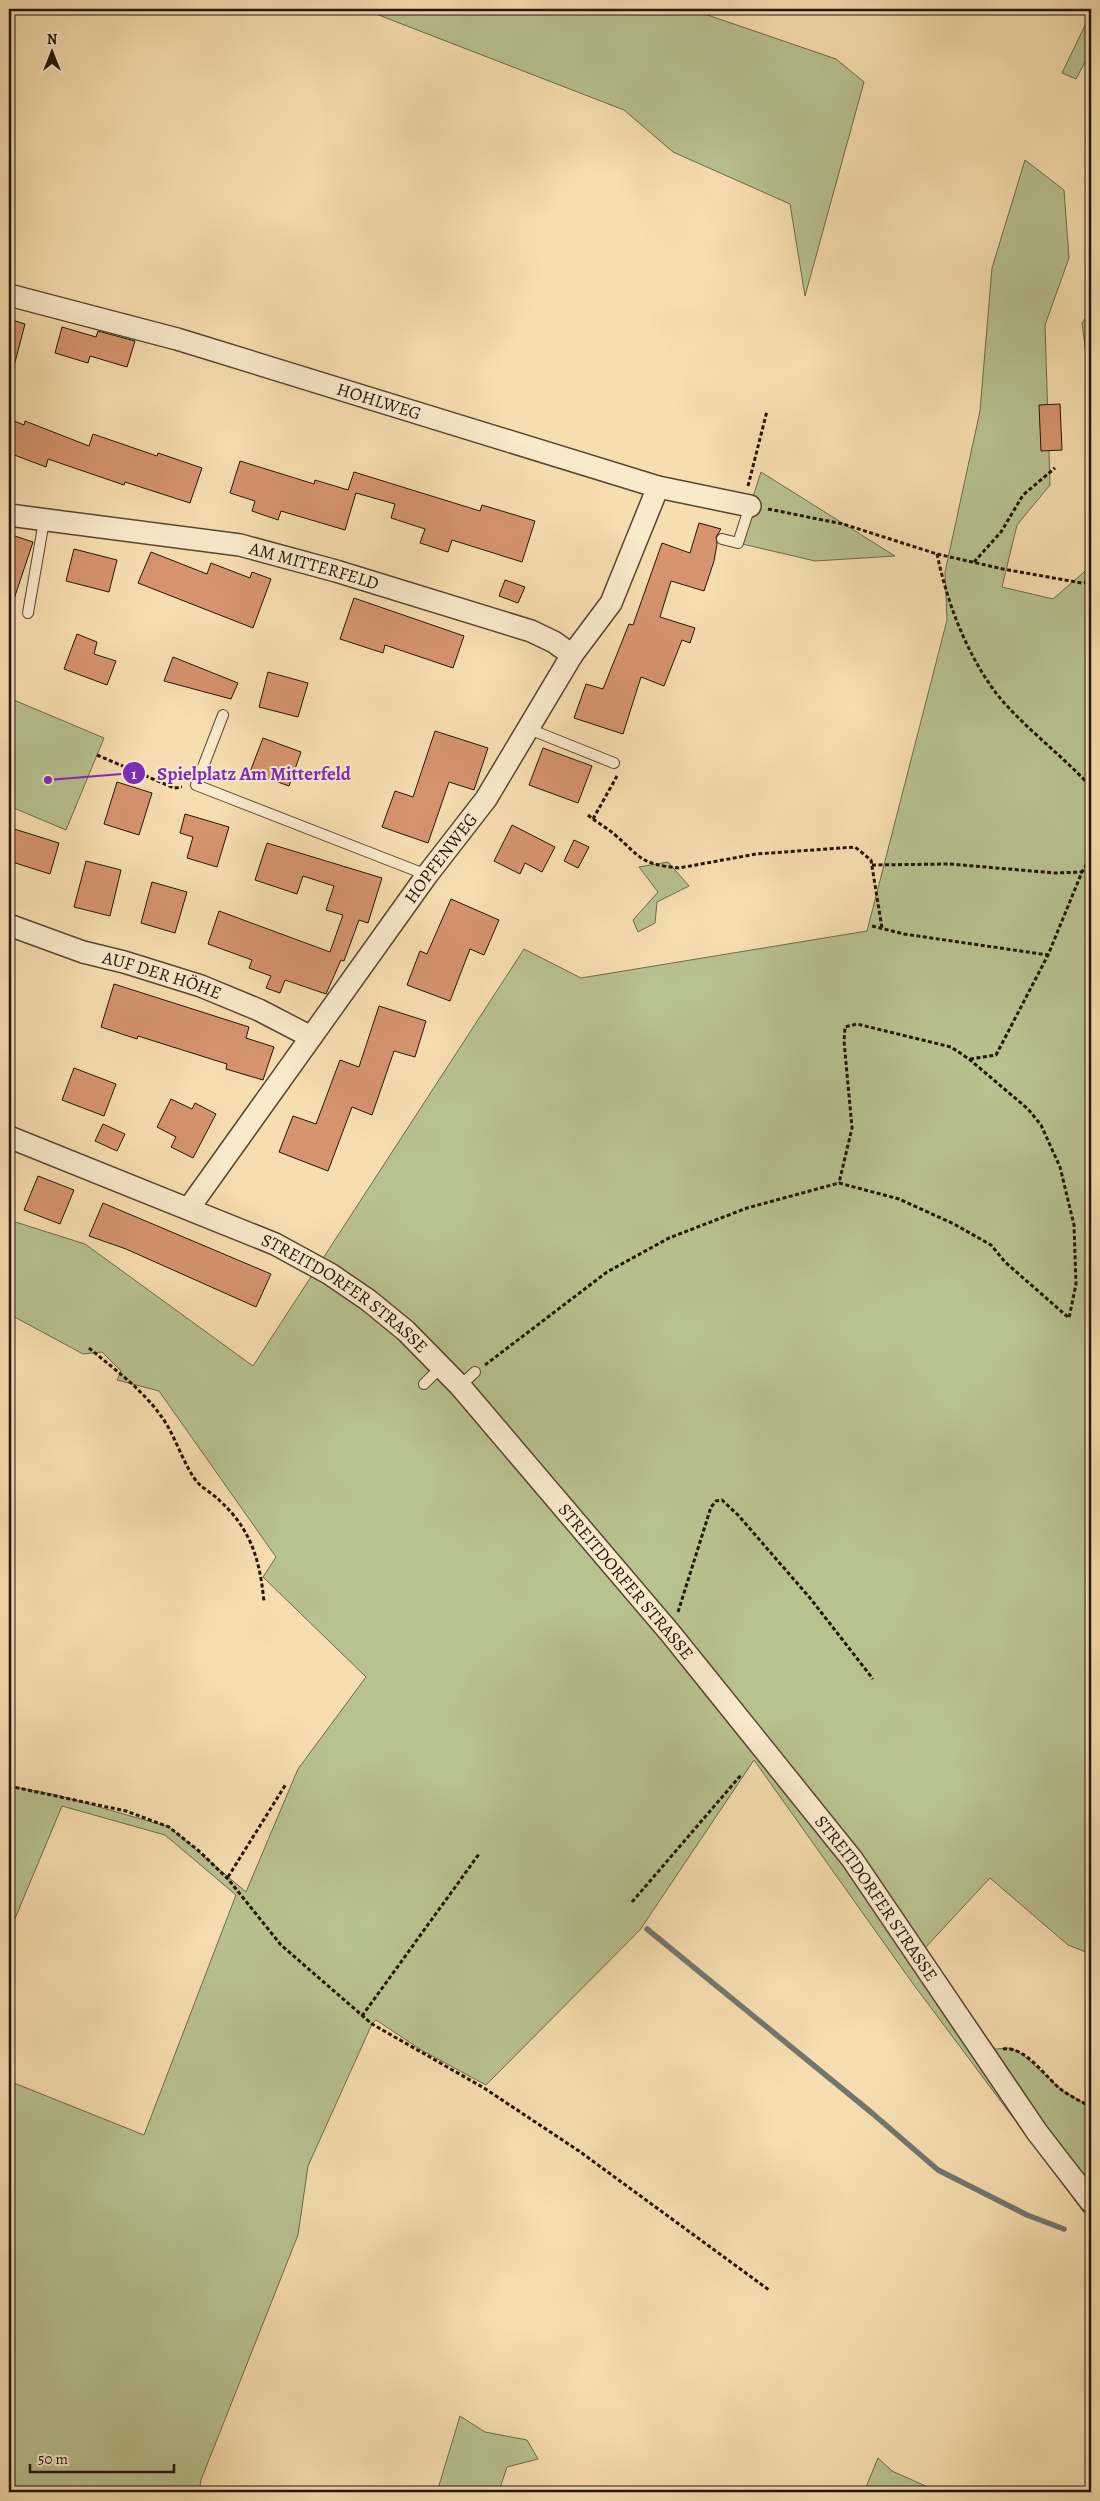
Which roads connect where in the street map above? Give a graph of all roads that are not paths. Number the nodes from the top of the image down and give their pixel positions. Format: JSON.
{"nodes":[{"id":1,"x":9,"y":295,"type":"edge"},
{"id":2,"x":658,"y":487,"type":"junction"},
{"id":3,"x":750,"y":506,"type":"joint"},
{"id":4,"x":9,"y":515,"type":"edge"},
{"id":5,"x":44,"y":521,"type":"junction"},
{"id":6,"x":722,"y":539,"type":"dead end"},
{"id":7,"x":28,"y":613,"type":"dead end"},
{"id":8,"x":572,"y":655,"type":"junction"},
{"id":9,"x":223,"y":715,"type":"dead end"},
{"id":10,"x":529,"y":729,"type":"junction"},
{"id":11,"x":614,"y":763,"type":"road end"},
{"id":12,"x":427,"y":875,"type":"junction"},
{"id":13,"x":9,"y":925,"type":"edge"},
{"id":14,"x":311,"y":1037,"type":"junction"},
{"id":15,"x":9,"y":1137,"type":"edge"},
{"id":16,"x":189,"y":1208,"type":"junction"},
{"id":17,"x":441,"y":1367,"type":"junction"},
{"id":18,"x":424,"y":1384,"type":"dead end"},
{"id":19,"x":1091,"y":2202,"type":"edge"}],
"edges":[{"from":1,"to":2,"type":"street","name":"HOHLWEG"},
{"from":2,"to":3,"type":"street","name":"HOHLWEG"},
{"from":2,"to":8,"type":"street","name":"HOPFENWEG"},
{"from":3,"to":6,"type":"lane"},
{"from":4,"to":5,"type":"street","name":"AM MITTERFELD"},
{"from":5,"to":7,"type":"lane"},
{"from":5,"to":8,"type":"street","name":"AM MITTERFELD"},
{"from":8,"to":10,"type":"street","name":"HOPFENWEG"},
{"from":9,"to":12,"type":"lane"},
{"from":10,"to":11,"type":"lane"},
{"from":10,"to":12,"type":"street","name":"HOPFENWEG"},
{"from":12,"to":14,"type":"street","name":"HOPFENWEG"},
{"from":13,"to":14,"type":"street","name":"AUF DER HÖHE"},
{"from":14,"to":16,"type":"street","name":"HOPFENWEG"},
{"from":15,"to":16,"type":"street","name":"STREITDORFER STRASSE"},
{"from":16,"to":17,"type":"street","name":"STREITDORFER STRASSE"},
{"from":17,"to":18,"type":"lane"},
{"from":17,"to":19,"type":"street","name":"STREITDORFER STRASSE"}]}
